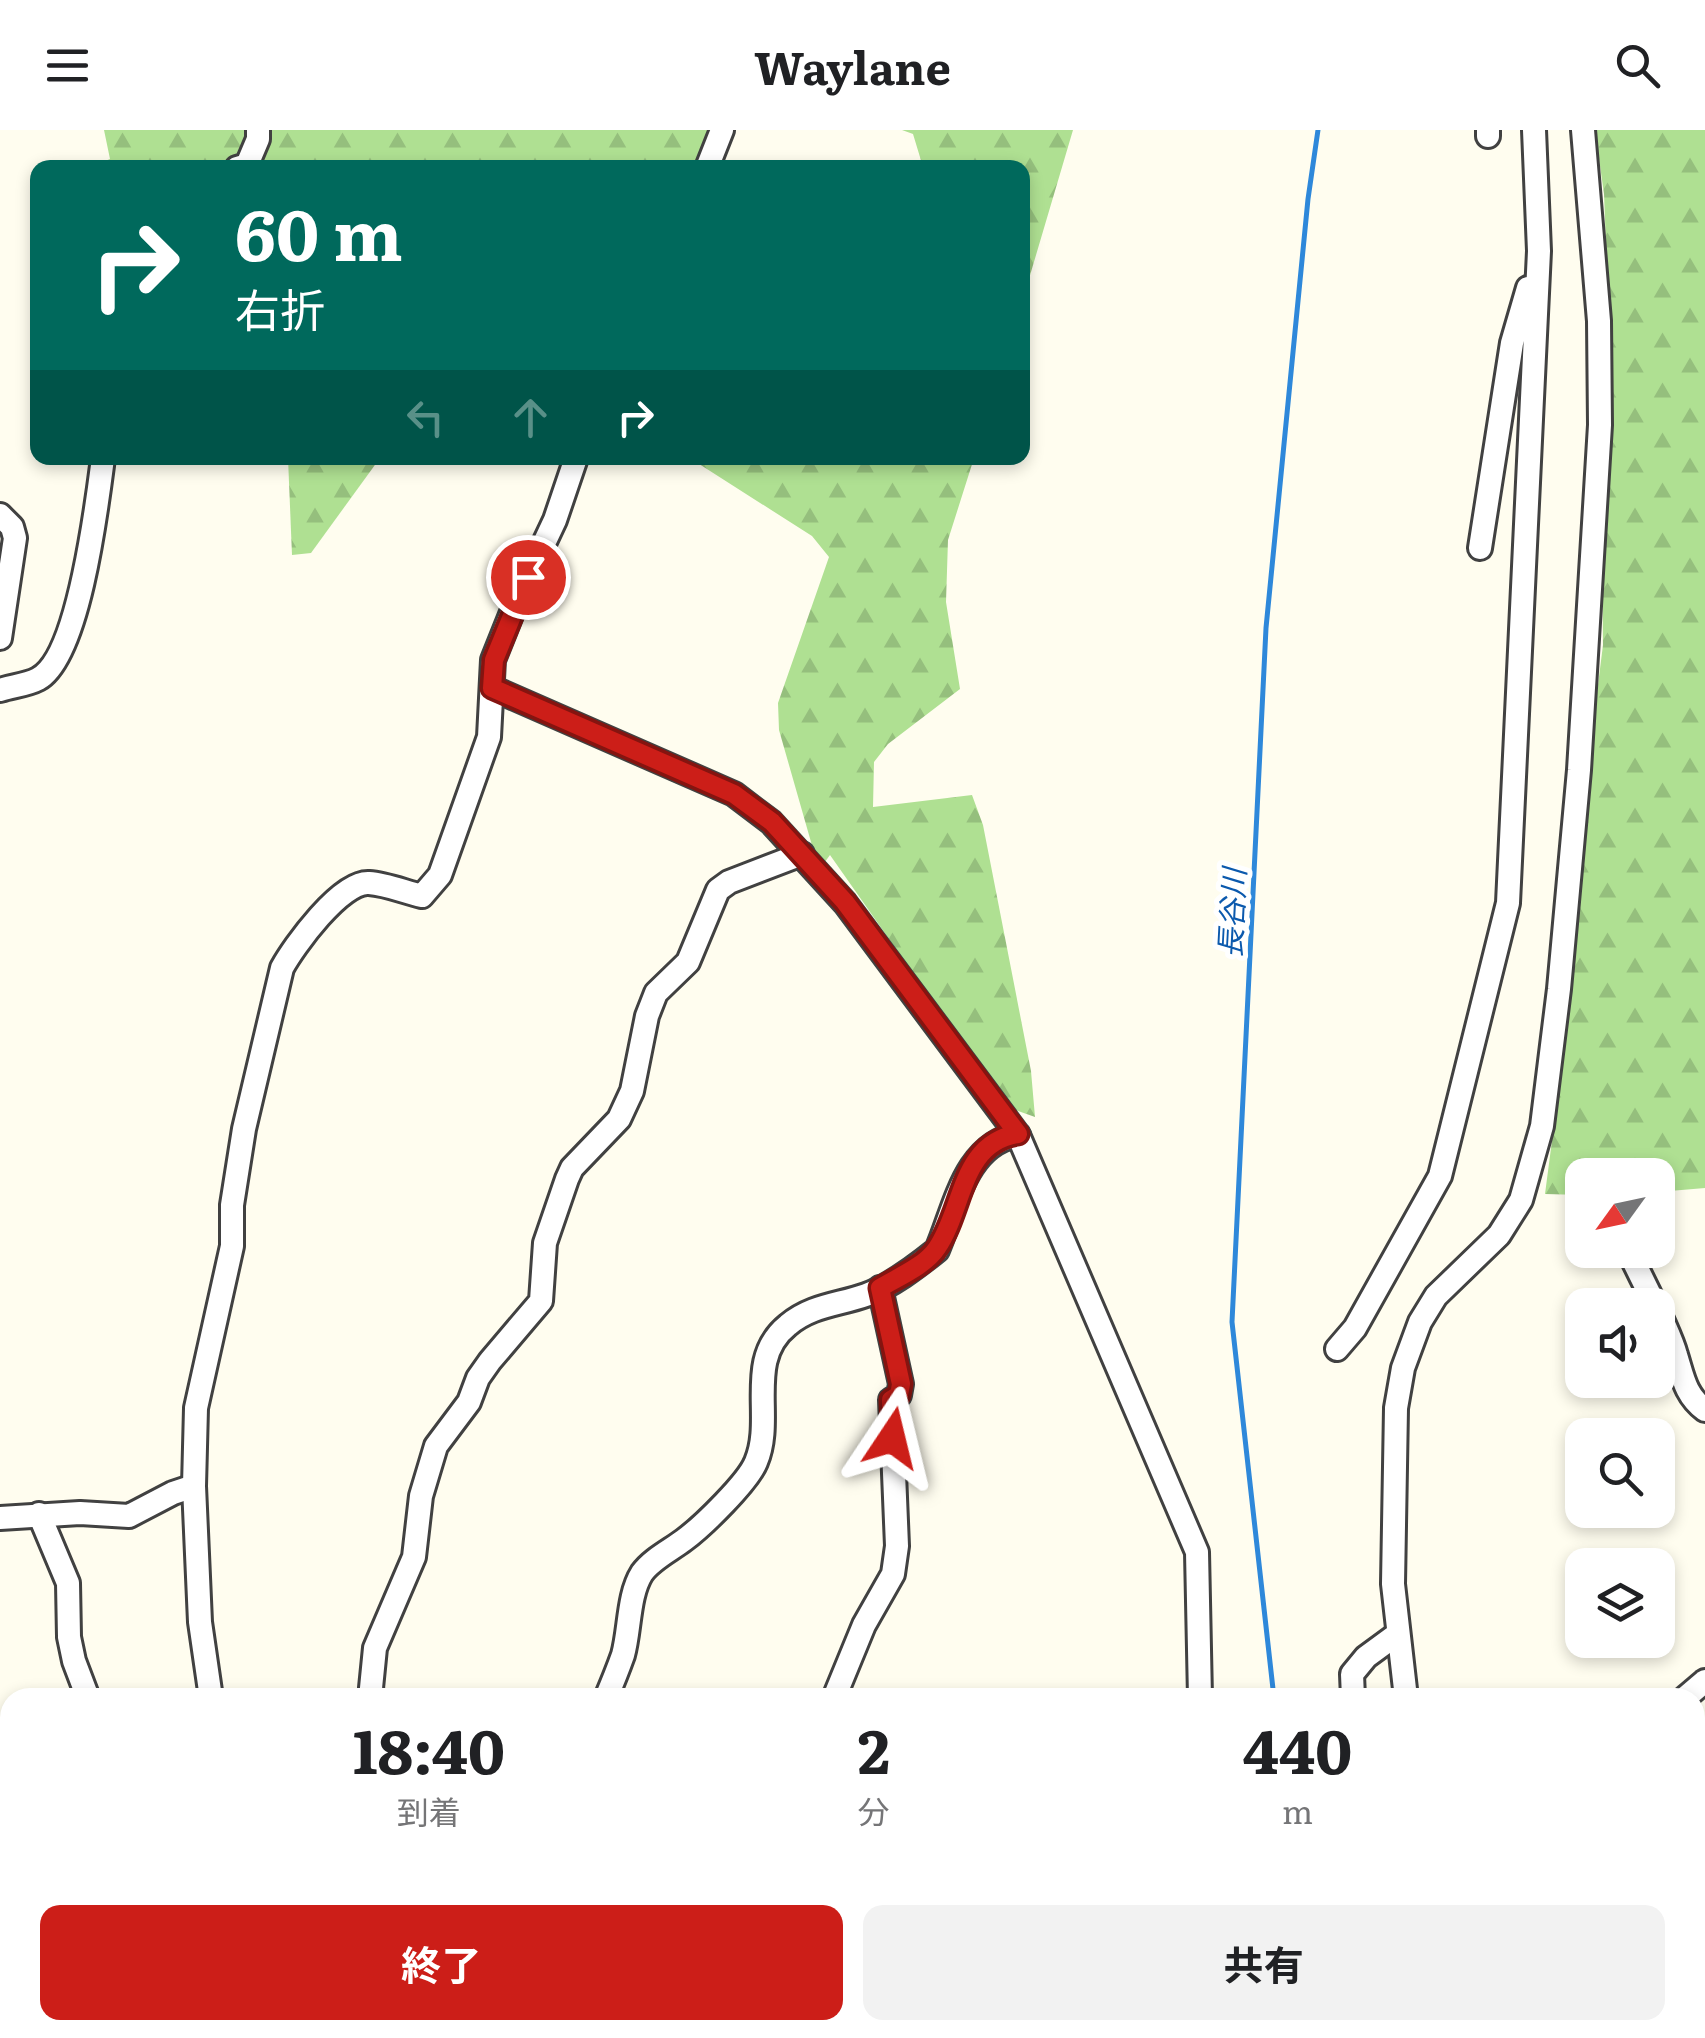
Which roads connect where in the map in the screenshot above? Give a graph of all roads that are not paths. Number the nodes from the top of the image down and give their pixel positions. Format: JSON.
{"nodes":[{"id":1,"x":258,"y":130,"type":"edge"},
{"id":2,"x":722,"y":130,"type":"edge"},
{"id":3,"x":1534,"y":130,"type":"edge"},
{"id":4,"x":1583,"y":130,"type":"edge"},
{"id":5,"x":249,"y":160,"type":"edge"},
{"id":6,"x":710,"y":160,"type":"edge"},
{"id":7,"x":1539,"y":251,"type":"junction"},
{"id":8,"x":101,"y":465,"type":"edge"},
{"id":9,"x":574,"y":465,"type":"edge"},
{"id":10,"x":0,"y":515,"type":"edge"},
{"id":11,"x":1480,"y":548,"type":"dead end"},
{"id":12,"x":0,"y":638,"type":"edge"},
{"id":13,"x":492,"y":688,"type":"junction"},
{"id":14,"x":0,"y":690,"type":"edge"},
{"id":15,"x":802,"y":854,"type":"junction"},
{"id":16,"x":1018,"y":1134,"type":"junction"},
{"id":17,"x":880,"y":1288,"type":"junction"},
{"id":18,"x":1337,"y":1349,"type":"dead end"},
{"id":19,"x":1675,"y":1352,"type":"edge"},
{"id":20,"x":1705,"y":1410,"type":"edge"},
{"id":21,"x":194,"y":1486,"type":"junction"},
{"id":22,"x":39,"y":1514,"type":"junction"},
{"id":23,"x":0,"y":1518,"type":"edge"},
{"id":24,"x":1396,"y":1635,"type":"junction"},
{"id":25,"x":85,"y":1688,"type":"edge"},
{"id":26,"x":210,"y":1688,"type":"edge"},
{"id":27,"x":370,"y":1688,"type":"edge"},
{"id":28,"x":610,"y":1688,"type":"edge"},
{"id":29,"x":838,"y":1688,"type":"edge"},
{"id":30,"x":1200,"y":1688,"type":"edge"},
{"id":31,"x":1353,"y":1688,"type":"edge"},
{"id":32,"x":1404,"y":1688,"type":"edge"}],
"edges":[{"from":1,"to":5,"type":"street"},
{"from":2,"to":6,"type":"street"},
{"from":3,"to":7,"type":"street"},
{"from":4,"to":24,"type":"street"},
{"from":7,"to":11,"type":"street"},
{"from":7,"to":18,"type":"street"},
{"from":8,"to":14,"type":"street"},
{"from":9,"to":13,"type":"street"},
{"from":10,"to":12,"type":"street"},
{"from":13,"to":15,"type":"street"},
{"from":13,"to":21,"type":"street"},
{"from":15,"to":16,"type":"street"},
{"from":15,"to":27,"type":"street"},
{"from":16,"to":17,"type":"street"},
{"from":16,"to":30,"type":"street"},
{"from":17,"to":28,"type":"street"},
{"from":17,"to":29,"type":"street"},
{"from":19,"to":20,"type":"street"},
{"from":21,"to":22,"type":"street"},
{"from":21,"to":26,"type":"street"},
{"from":22,"to":23,"type":"street"},
{"from":22,"to":25,"type":"street"},
{"from":24,"to":31,"type":"street"},
{"from":24,"to":32,"type":"street"}]}
